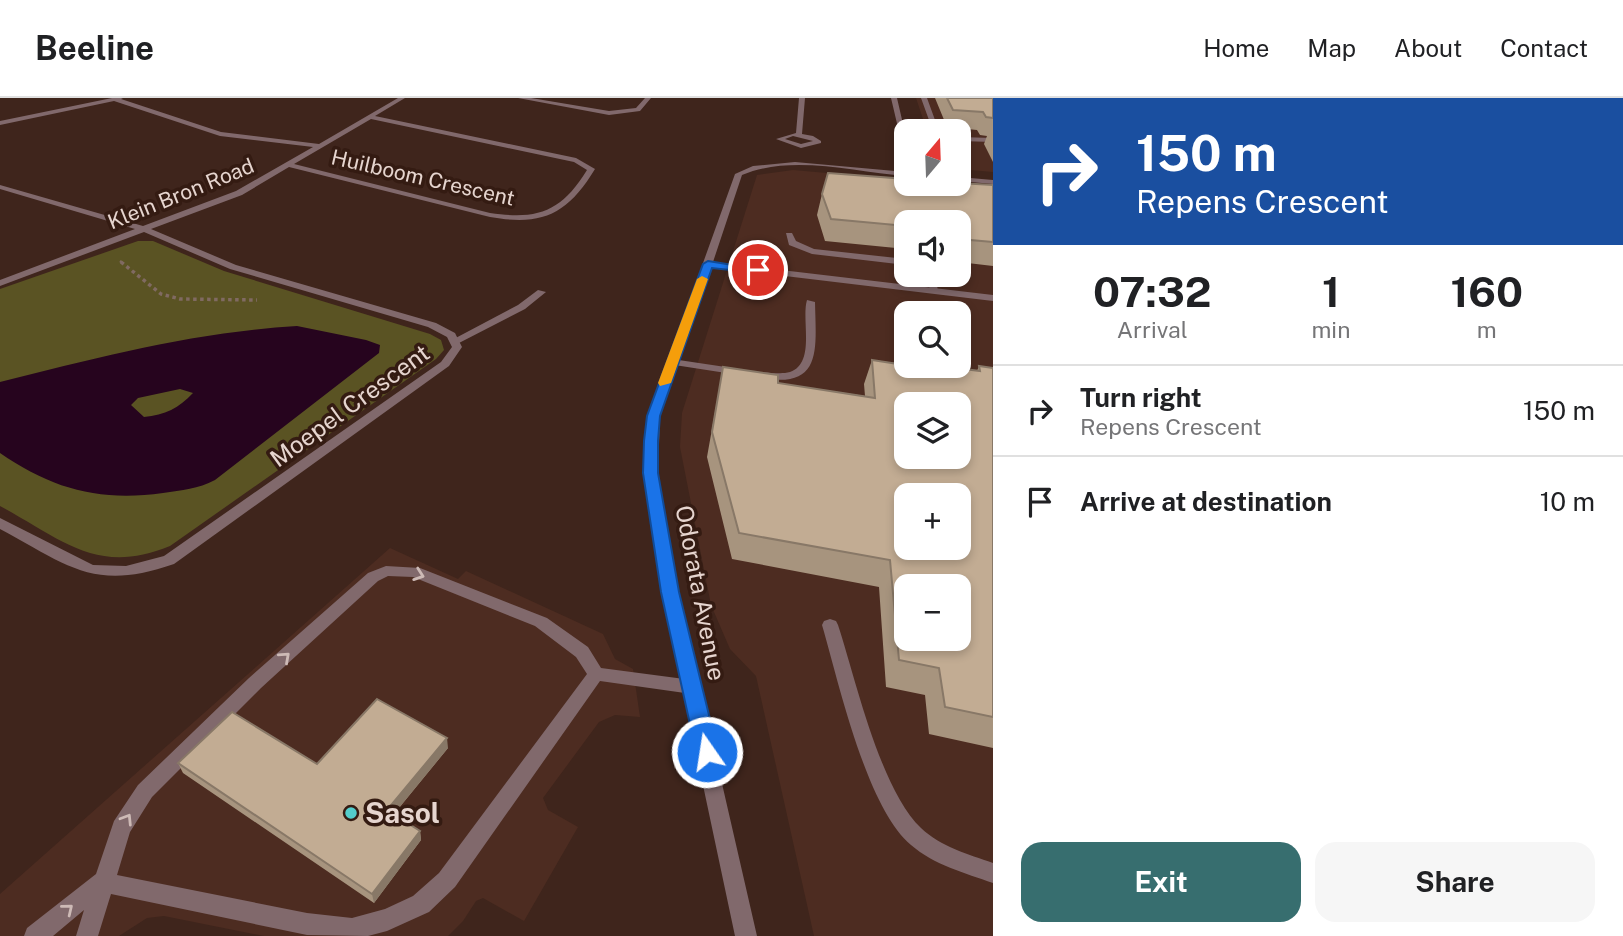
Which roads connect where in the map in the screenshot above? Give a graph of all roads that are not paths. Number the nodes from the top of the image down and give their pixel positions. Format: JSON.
{"nodes":[{"id":1,"x":402,"y":98,"type":"edge"},
{"id":2,"x":521,"y":98,"type":"edge"},
{"id":3,"x":648,"y":98,"type":"edge"},
{"id":4,"x":802,"y":98,"type":"edge"},
{"id":5,"x":894,"y":98,"type":"edge"},
{"id":6,"x":925,"y":98,"type":"edge"},
{"id":7,"x":117,"y":99,"type":"edge"},
{"id":8,"x":371,"y":117,"type":"junction"},
{"id":9,"x":900,"y":119,"type":"edge"},
{"id":10,"x":932,"y":119,"type":"edge"},
{"id":11,"x":0,"y":123,"type":"edge"},
{"id":12,"x":799,"y":135,"type":"junction"},
{"id":13,"x":971,"y":139,"type":"edge"},
{"id":14,"x":993,"y":139,"type":"edge"},
{"id":15,"x":323,"y":146,"type":"junction"},
{"id":16,"x":291,"y":165,"type":"junction"},
{"id":17,"x":894,"y":173,"type":"edge"},
{"id":18,"x":971,"y":180,"type":"edge"},
{"id":19,"x":993,"y":182,"type":"edge"},
{"id":20,"x":0,"y":187,"type":"edge"},
{"id":21,"x":144,"y":229,"type":"junction"},
{"id":22,"x":789,"y":235,"type":"dead end"},
{"id":23,"x":894,"y":261,"type":"edge"},
{"id":24,"x":708,"y":264,"type":"junction"},
{"id":25,"x":0,"y":283,"type":"edge"},
{"id":26,"x":934,"y":287,"type":"edge"},
{"id":27,"x":935,"y":291,"type":"junction"},
{"id":28,"x":541,"y":292,"type":"dead end"},
{"id":29,"x":993,"y":298,"type":"edge"},
{"id":30,"x":810,"y":302,"type":"dead end"},
{"id":31,"x":455,"y":341,"type":"junction"},
{"id":32,"x":672,"y":362,"type":"junction"},
{"id":33,"x":0,"y":523,"type":"edge"},
{"id":34,"x":830,"y":625,"type":"dead end"},
{"id":35,"x":596,"y":674,"type":"junction"},
{"id":36,"x":692,"y":687,"type":"junction"},
{"id":37,"x":993,"y":873,"type":"edge"},
{"id":38,"x":102,"y":882,"type":"junction"},
{"id":39,"x":35,"y":936,"type":"edge"},
{"id":40,"x":87,"y":936,"type":"edge"},
{"id":41,"x":746,"y":936,"type":"edge"}],
"edges":[{"from":1,"to":8,"type":"street","name":"Klein Bron Road"},
{"from":2,"to":3,"type":"street"},
{"from":4,"to":12,"type":"street"},
{"from":5,"to":9,"type":"street"},
{"from":6,"to":10,"type":"street"},
{"from":7,"to":11,"type":"street"},
{"from":7,"to":15,"type":"street"},
{"from":8,"to":15,"type":"street","name":"Klein Bron Road"},
{"from":8,"to":16,"type":"street","name":"Huilboom Crescent"},
{"from":12,"to":12,"type":"street"},
{"from":13,"to":14,"type":"street"},
{"from":15,"to":16,"type":"street","name":"Klein Bron Road"},
{"from":16,"to":21,"type":"street","name":"Klein Bron Road"},
{"from":17,"to":24,"type":"street","name":"Odorata Avenue"},
{"from":18,"to":19,"type":"street"},
{"from":20,"to":21,"type":"street","name":"Moepel Crescent"},
{"from":21,"to":25,"type":"street","name":"Klein Bron Road"},
{"from":21,"to":31,"type":"street","name":"Moepel Crescent"},
{"from":22,"to":23,"type":"street"},
{"from":24,"to":27,"type":"street"},
{"from":24,"to":32,"type":"street","name":"Odorata Avenue"},
{"from":26,"to":27,"type":"street"},
{"from":27,"to":29,"type":"street"},
{"from":28,"to":31,"type":"street"},
{"from":30,"to":32,"type":"street"},
{"from":31,"to":33,"type":"street","name":"Moepel Crescent"},
{"from":32,"to":36,"type":"street","name":"Odorata Avenue"},
{"from":34,"to":37,"type":"street"},
{"from":35,"to":36,"type":"street"},
{"from":35,"to":38,"type":"street"},
{"from":38,"to":35,"type":"street","one_way":true},
{"from":36,"to":41,"type":"street","name":"Odorata Avenue"},
{"from":39,"to":38,"type":"street","one_way":true},
{"from":38,"to":40,"type":"street"}]}
